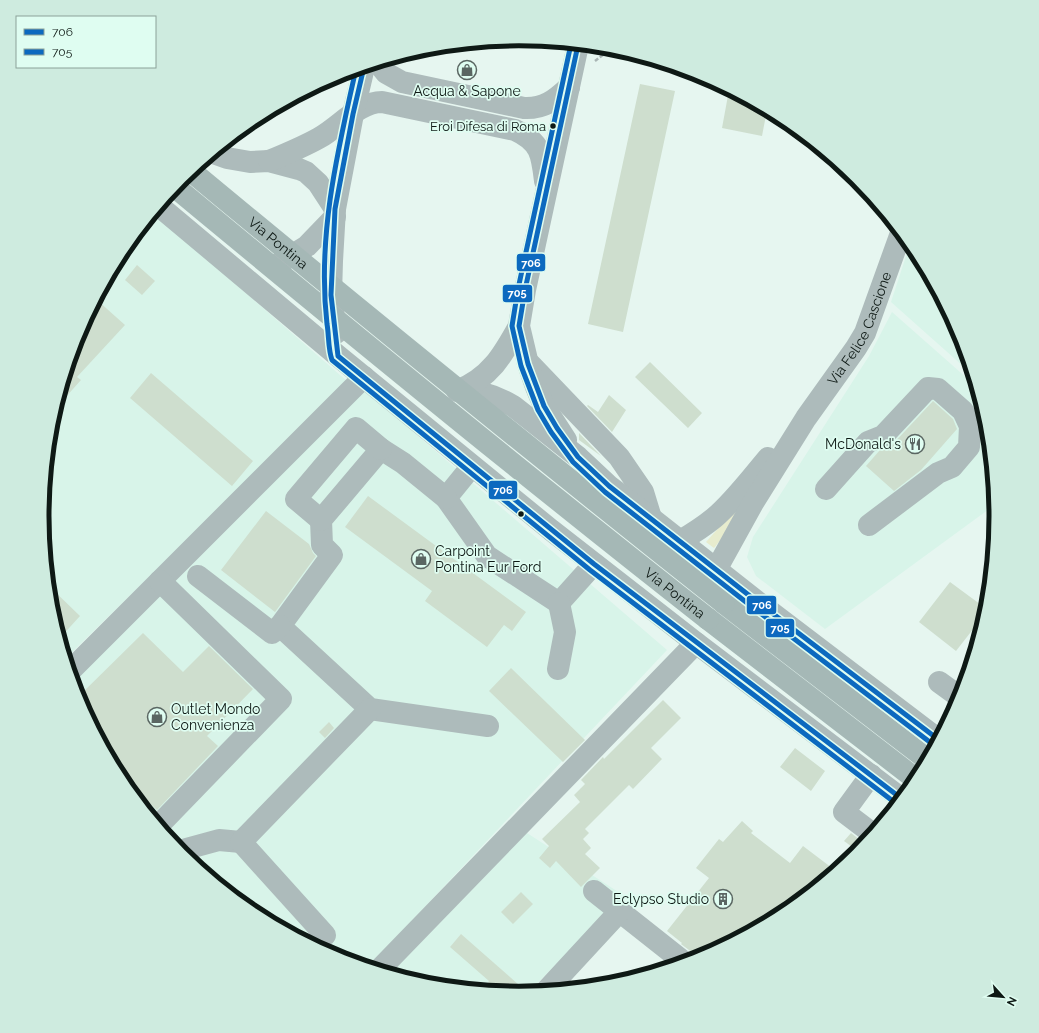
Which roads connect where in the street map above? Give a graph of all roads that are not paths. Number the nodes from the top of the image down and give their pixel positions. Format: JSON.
{"nodes":[{"id":1,"x":577,"y":50,"type":"edge"},
{"id":2,"x":381,"y":67,"type":"edge"},
{"id":3,"x":363,"y":73,"type":"edge"},
{"id":4,"x":569,"y":87,"type":"junction"},
{"id":5,"x":353,"y":114,"type":"junction"},
{"id":6,"x":219,"y":155,"type":"edge"},
{"id":7,"x":269,"y":161,"type":"junction"},
{"id":8,"x":196,"y":175,"type":"edge"},
{"id":9,"x":180,"y":191,"type":"edge"},
{"id":10,"x":546,"y":196,"type":"junction"},
{"id":11,"x":163,"y":209,"type":"edge"},
{"id":12,"x":335,"y":213,"type":"junction"},
{"id":13,"x":900,"y":239,"type":"edge"},
{"id":14,"x":229,"y":265,"type":"junction"},
{"id":15,"x":519,"y":326,"type":"junction"},
{"id":16,"x":338,"y":356,"type":"junction"},
{"id":17,"x":527,"y":361,"type":"junction"},
{"id":18,"x":364,"y":377,"type":"junction"},
{"id":19,"x":452,"y":393,"type":"junction"},
{"id":20,"x":404,"y":409,"type":"junction"},
{"id":21,"x":806,"y":418,"type":"junction"},
{"id":22,"x":313,"y":428,"type":"junction"},
{"id":23,"x":439,"y":438,"type":"junction"},
{"id":24,"x":381,"y":449,"type":"junction"},
{"id":25,"x":336,"y":451,"type":"junction"},
{"id":26,"x":578,"y":457,"type":"junction"},
{"id":27,"x":472,"y":466,"type":"junction"},
{"id":28,"x":826,"y":489,"type":"dead end"},
{"id":29,"x":446,"y":498,"type":"junction"},
{"id":30,"x":651,"y":518,"type":"junction"},
{"id":31,"x":321,"y":520,"type":"junction"},
{"id":32,"x":869,"y":525,"type":"dead end"},
{"id":33,"x":680,"y":541,"type":"junction"},
{"id":34,"x":594,"y":564,"type":"junction"},
{"id":35,"x":716,"y":570,"type":"junction"},
{"id":36,"x":198,"y":576,"type":"dead end"},
{"id":37,"x":160,"y":581,"type":"junction"},
{"id":38,"x":559,"y":603,"type":"junction"},
{"id":39,"x":280,"y":626,"type":"junction"},
{"id":40,"x":696,"y":643,"type":"junction"},
{"id":41,"x":74,"y":667,"type":"edge"},
{"id":42,"x":558,"y":669,"type":"dead end"},
{"id":43,"x":939,"y":682,"type":"dead end"},
{"id":44,"x":955,"y":694,"type":"edge"},
{"id":45,"x":370,"y":709,"type":"junction"},
{"id":46,"x":488,"y":726,"type":"dead end"},
{"id":47,"x":935,"y":737,"type":"edge"},
{"id":48,"x":924,"y":757,"type":"edge"},
{"id":49,"x":871,"y":775,"type":"junction"},
{"id":50,"x":912,"y":776,"type":"edge"},
{"id":51,"x":898,"y":796,"type":"edge"},
{"id":52,"x":162,"y":822,"type":"edge"},
{"id":53,"x":869,"y":831,"type":"edge"},
{"id":54,"x":241,"y":842,"type":"junction"},
{"id":55,"x":187,"y":849,"type":"edge"},
{"id":56,"x":594,"y":891,"type":"dead end"},
{"id":57,"x":620,"y":912,"type":"junction"},
{"id":58,"x":324,"y":935,"type":"dead end"},
{"id":59,"x":679,"y":959,"type":"edge"},
{"id":60,"x":383,"y":966,"type":"edge"},
{"id":61,"x":551,"y":986,"type":"edge"}],
"edges":[{"from":1,"to":4,"type":"street"},
{"from":2,"to":4,"type":"street"},
{"from":3,"to":5,"type":"street"},
{"from":4,"to":10,"type":"street"},
{"from":5,"to":7,"type":"street"},
{"from":5,"to":10,"type":"street"},
{"from":5,"to":12,"type":"street"},
{"from":6,"to":7,"type":"street"},
{"from":7,"to":12,"type":"street"},
{"from":8,"to":48,"type":"highway","name":"Via Pontina","bridge":true},
{"from":9,"to":50,"type":"highway","name":"Via Pontina","bridge":true},
{"from":10,"to":15,"type":"street"},
{"from":11,"to":14,"type":"street","name":"Via Pontina"},
{"from":12,"to":14,"type":"street"},
{"from":12,"to":16,"type":"street"},
{"from":13,"to":21,"type":"street","name":"Via Felice Cascione"},
{"from":14,"to":16,"type":"street","name":"Via Pontina"},
{"from":15,"to":17,"type":"street"},
{"from":15,"to":19,"type":"street"},
{"from":16,"to":18,"type":"street","name":"Via Pontina"},
{"from":17,"to":26,"type":"street"},
{"from":17,"to":30,"type":"street"},
{"from":18,"to":20,"type":"street","name":"Via Pontina"},
{"from":18,"to":22,"type":"street"},
{"from":19,"to":20,"type":"street"},
{"from":19,"to":23,"type":"street"},
{"from":19,"to":26,"type":"street"},
{"from":20,"to":23,"type":"street","name":"Via Pontina"},
{"from":21,"to":33,"type":"street","name":"Via Felice Cascione"},
{"from":21,"to":35,"type":"street","name":"Via Felice Cascione"},
{"from":22,"to":25,"type":"street"},
{"from":22,"to":37,"type":"street"},
{"from":23,"to":27,"type":"street","name":"Via Pontina"},
{"from":24,"to":25,"type":"street"},
{"from":24,"to":29,"type":"street"},
{"from":24,"to":31,"type":"street"},
{"from":25,"to":31,"type":"street"},
{"from":26,"to":30,"type":"street"},
{"from":27,"to":29,"type":"street"},
{"from":27,"to":34,"type":"street","name":"Via Pontina"},
{"from":28,"to":32,"type":"street"},
{"from":29,"to":38,"type":"street"},
{"from":30,"to":33,"type":"street"},
{"from":31,"to":39,"type":"street"},
{"from":33,"to":35,"type":"street"},
{"from":34,"to":38,"type":"street"},
{"from":34,"to":40,"type":"street","name":"Via Pontina"},
{"from":35,"to":47,"type":"street"},
{"from":36,"to":39,"type":"street"},
{"from":37,"to":41,"type":"street"},
{"from":37,"to":52,"type":"street"},
{"from":38,"to":42,"type":"street"},
{"from":39,"to":45,"type":"street"},
{"from":40,"to":49,"type":"street","name":"Via Pontina"},
{"from":40,"to":60,"type":"street"},
{"from":43,"to":44,"type":"street"},
{"from":45,"to":46,"type":"street"},
{"from":45,"to":54,"type":"street"},
{"from":49,"to":51,"type":"street","name":"Via Pontina"},
{"from":49,"to":53,"type":"street"},
{"from":54,"to":55,"type":"street"},
{"from":54,"to":58,"type":"street"},
{"from":56,"to":57,"type":"street"},
{"from":57,"to":59,"type":"street"},
{"from":57,"to":61,"type":"street"}]}
